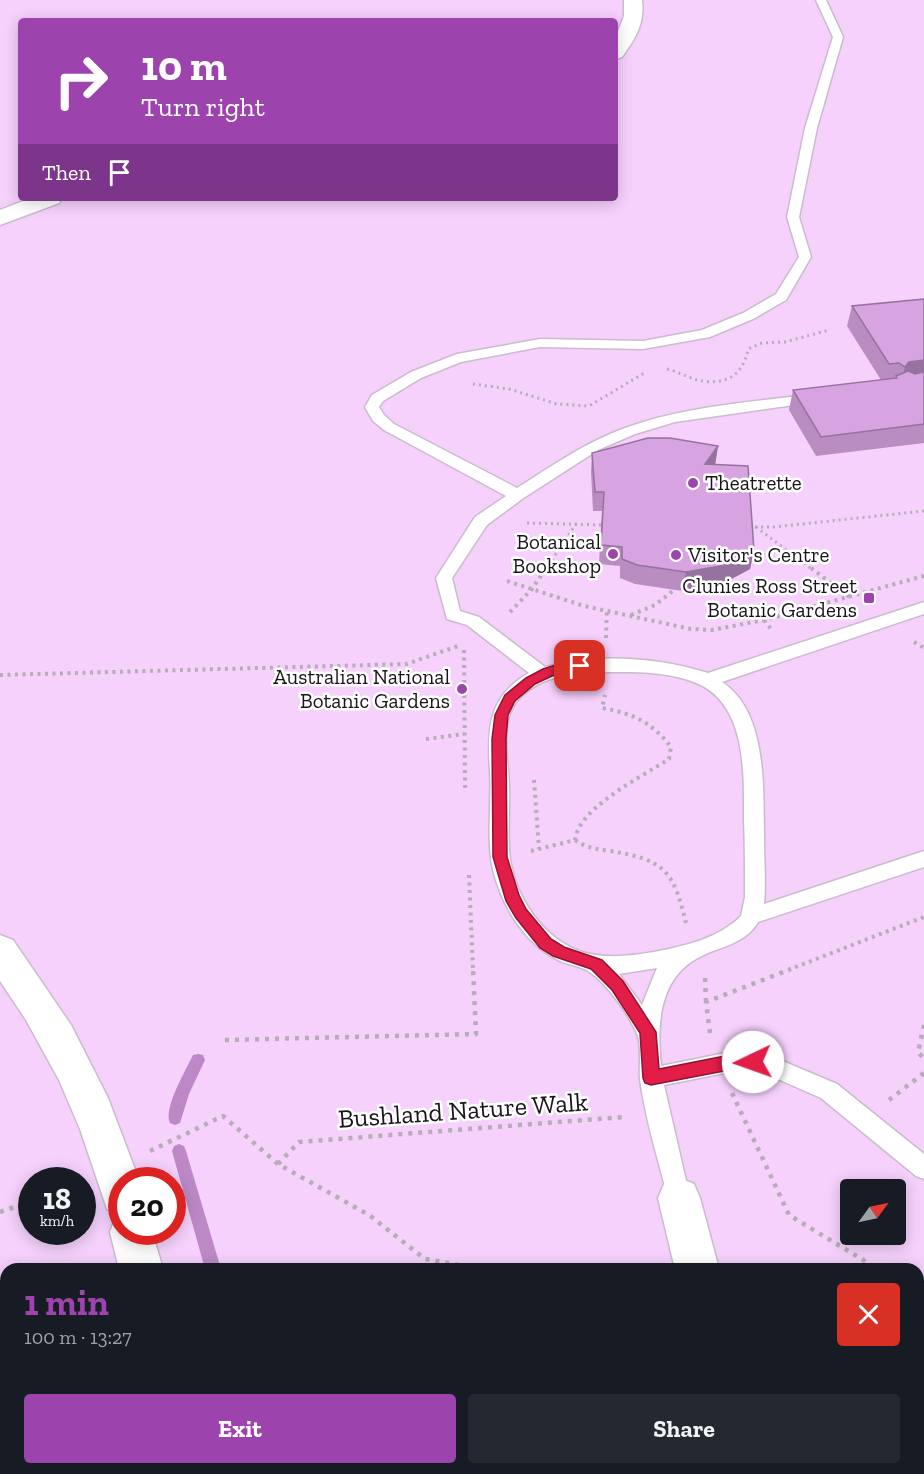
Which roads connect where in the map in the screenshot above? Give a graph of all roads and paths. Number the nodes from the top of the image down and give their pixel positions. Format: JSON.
{"nodes":[{"id":1,"x":633,"y":0,"type":"edge"},
{"id":2,"x":821,"y":0,"type":"edge"},
{"id":3,"x":618,"y":49,"type":"edge"},
{"id":4,"x":43,"y":201,"type":"edge"},
{"id":5,"x":0,"y":218,"type":"edge"},
{"id":6,"x":829,"y":330,"type":"dead end"},
{"id":7,"x":659,"y":367,"type":"dead end"},
{"id":8,"x":651,"y":370,"type":"dead end"},
{"id":9,"x":416,"y":375,"type":"junction"},
{"id":10,"x":826,"y":397,"type":"edge"},
{"id":11,"x":517,"y":495,"type":"junction"},
{"id":12,"x":924,"y":511,"type":"edge"},
{"id":13,"x":481,"y":522,"type":"junction"},
{"id":14,"x":576,"y":524,"type":"junction"},
{"id":15,"x":608,"y":525,"type":"edge"},
{"id":16,"x":744,"y":527,"type":"edge"},
{"id":17,"x":756,"y":527,"type":"junction"},
{"id":18,"x":924,"y":576,"type":"edge"},
{"id":19,"x":507,"y":581,"type":"dead end"},
{"id":20,"x":532,"y":589,"type":"junction"},
{"id":21,"x":674,"y":591,"type":"edge"},
{"id":22,"x":850,"y":597,"type":"junction"},
{"id":23,"x":924,"y":608,"type":"edge"},
{"id":24,"x":607,"y":609,"type":"junction"},
{"id":25,"x":631,"y":615,"type":"junction"},
{"id":26,"x":485,"y":630,"type":"junction"},
{"id":27,"x":606,"y":632,"type":"dead end"},
{"id":28,"x":607,"y":666,"type":"junction"},
{"id":29,"x":542,"y":674,"type":"junction"},
{"id":30,"x":0,"y":675,"type":"edge"},
{"id":31,"x":708,"y":680,"type":"junction"},
{"id":32,"x":533,"y":768,"type":"dead end"},
{"id":33,"x":465,"y":792,"type":"dead end"},
{"id":34,"x":575,"y":840,"type":"junction"},
{"id":35,"x":924,"y":859,"type":"edge"},
{"id":36,"x":469,"y":874,"type":"dead end"},
{"id":37,"x":752,"y":916,"type":"junction"},
{"id":38,"x":0,"y":951,"type":"edge"},
{"id":39,"x":690,"y":953,"type":"junction"},
{"id":40,"x":596,"y":964,"type":"junction"},
{"id":41,"x":706,"y":1002,"type":"dead end"},
{"id":42,"x":924,"y":1025,"type":"edge"},
{"id":43,"x":648,"y":1032,"type":"junction"},
{"id":44,"x":225,"y":1040,"type":"dead end"},
{"id":45,"x":924,"y":1059,"type":"edge"},
{"id":46,"x":924,"y":1073,"type":"edge"},
{"id":47,"x":651,"y":1078,"type":"junction"},
{"id":48,"x":660,"y":1115,"type":"junction"},
{"id":49,"x":867,"y":1121,"type":"junction"},
{"id":50,"x":278,"y":1164,"type":"junction"},
{"id":51,"x":112,"y":1167,"type":"edge"},
{"id":52,"x":134,"y":1167,"type":"edge"},
{"id":53,"x":924,"y":1168,"type":"edge"},
{"id":54,"x":679,"y":1198,"type":"joint"},
{"id":55,"x":18,"y":1206,"type":"edge"},
{"id":56,"x":0,"y":1212,"type":"edge"},
{"id":57,"x":135,"y":1245,"type":"edge"},
{"id":58,"x":139,"y":1263,"type":"edge"},
{"id":59,"x":448,"y":1263,"type":"edge"},
{"id":60,"x":695,"y":1263,"type":"edge"}],
"edges":[{"from":1,"to":3,"type":"street"},
{"from":2,"to":9,"type":"lane"},
{"from":4,"to":5,"type":"street"},
{"from":6,"to":7,"type":"path"},
{"from":8,"to":9,"type":"path"},
{"from":9,"to":11,"type":"lane"},
{"from":10,"to":11,"type":"lane"},
{"from":11,"to":13,"type":"lane"},
{"from":12,"to":17,"type":"path"},
{"from":13,"to":14,"type":"path"},
{"from":13,"to":26,"type":"lane"},
{"from":14,"to":15,"type":"path"},
{"from":14,"to":20,"type":"path"},
{"from":16,"to":17,"type":"path"},
{"from":17,"to":22,"type":"path"},
{"from":18,"to":22,"type":"path"},
{"from":19,"to":20,"type":"path"},
{"from":20,"to":24,"type":"path"},
{"from":20,"to":26,"type":"path"},
{"from":21,"to":25,"type":"path"},
{"from":22,"to":25,"type":"path"},
{"from":23,"to":31,"type":"lane"},
{"from":24,"to":25,"type":"path"},
{"from":24,"to":27,"type":"path"},
{"from":26,"to":29,"type":"lane"},
{"from":28,"to":29,"type":"lane"},
{"from":28,"to":31,"type":"lane"},
{"from":28,"to":34,"type":"path"},
{"from":29,"to":40,"type":"lane"},
{"from":30,"to":33,"type":"path"},
{"from":31,"to":37,"type":"lane"},
{"from":32,"to":34,"type":"path"},
{"from":34,"to":39,"type":"path"},
{"from":35,"to":37,"type":"lane"},
{"from":36,"to":44,"type":"path"},
{"from":37,"to":39,"type":"lane"},
{"from":38,"to":51,"type":"street"},
{"from":39,"to":40,"type":"lane"},
{"from":39,"to":41,"type":"path"},
{"from":39,"to":43,"type":"lane"},
{"from":40,"to":43,"type":"lane"},
{"from":42,"to":45,"type":"path"},
{"from":43,"to":47,"type":"lane"},
{"from":46,"to":49,"type":"path"},
{"from":47,"to":48,"type":"lane"},
{"from":47,"to":49,"type":"lane"},
{"from":48,"to":50,"type":"path","name":"Bushland Nature Walk"},
{"from":48,"to":54,"type":"lane"},
{"from":49,"to":53,"type":"lane"},
{"from":50,"to":52,"type":"path"},
{"from":50,"to":59,"type":"path"},
{"from":54,"to":60,"type":"street"},
{"from":55,"to":56,"type":"path"},
{"from":57,"to":58,"type":"street"}]}
